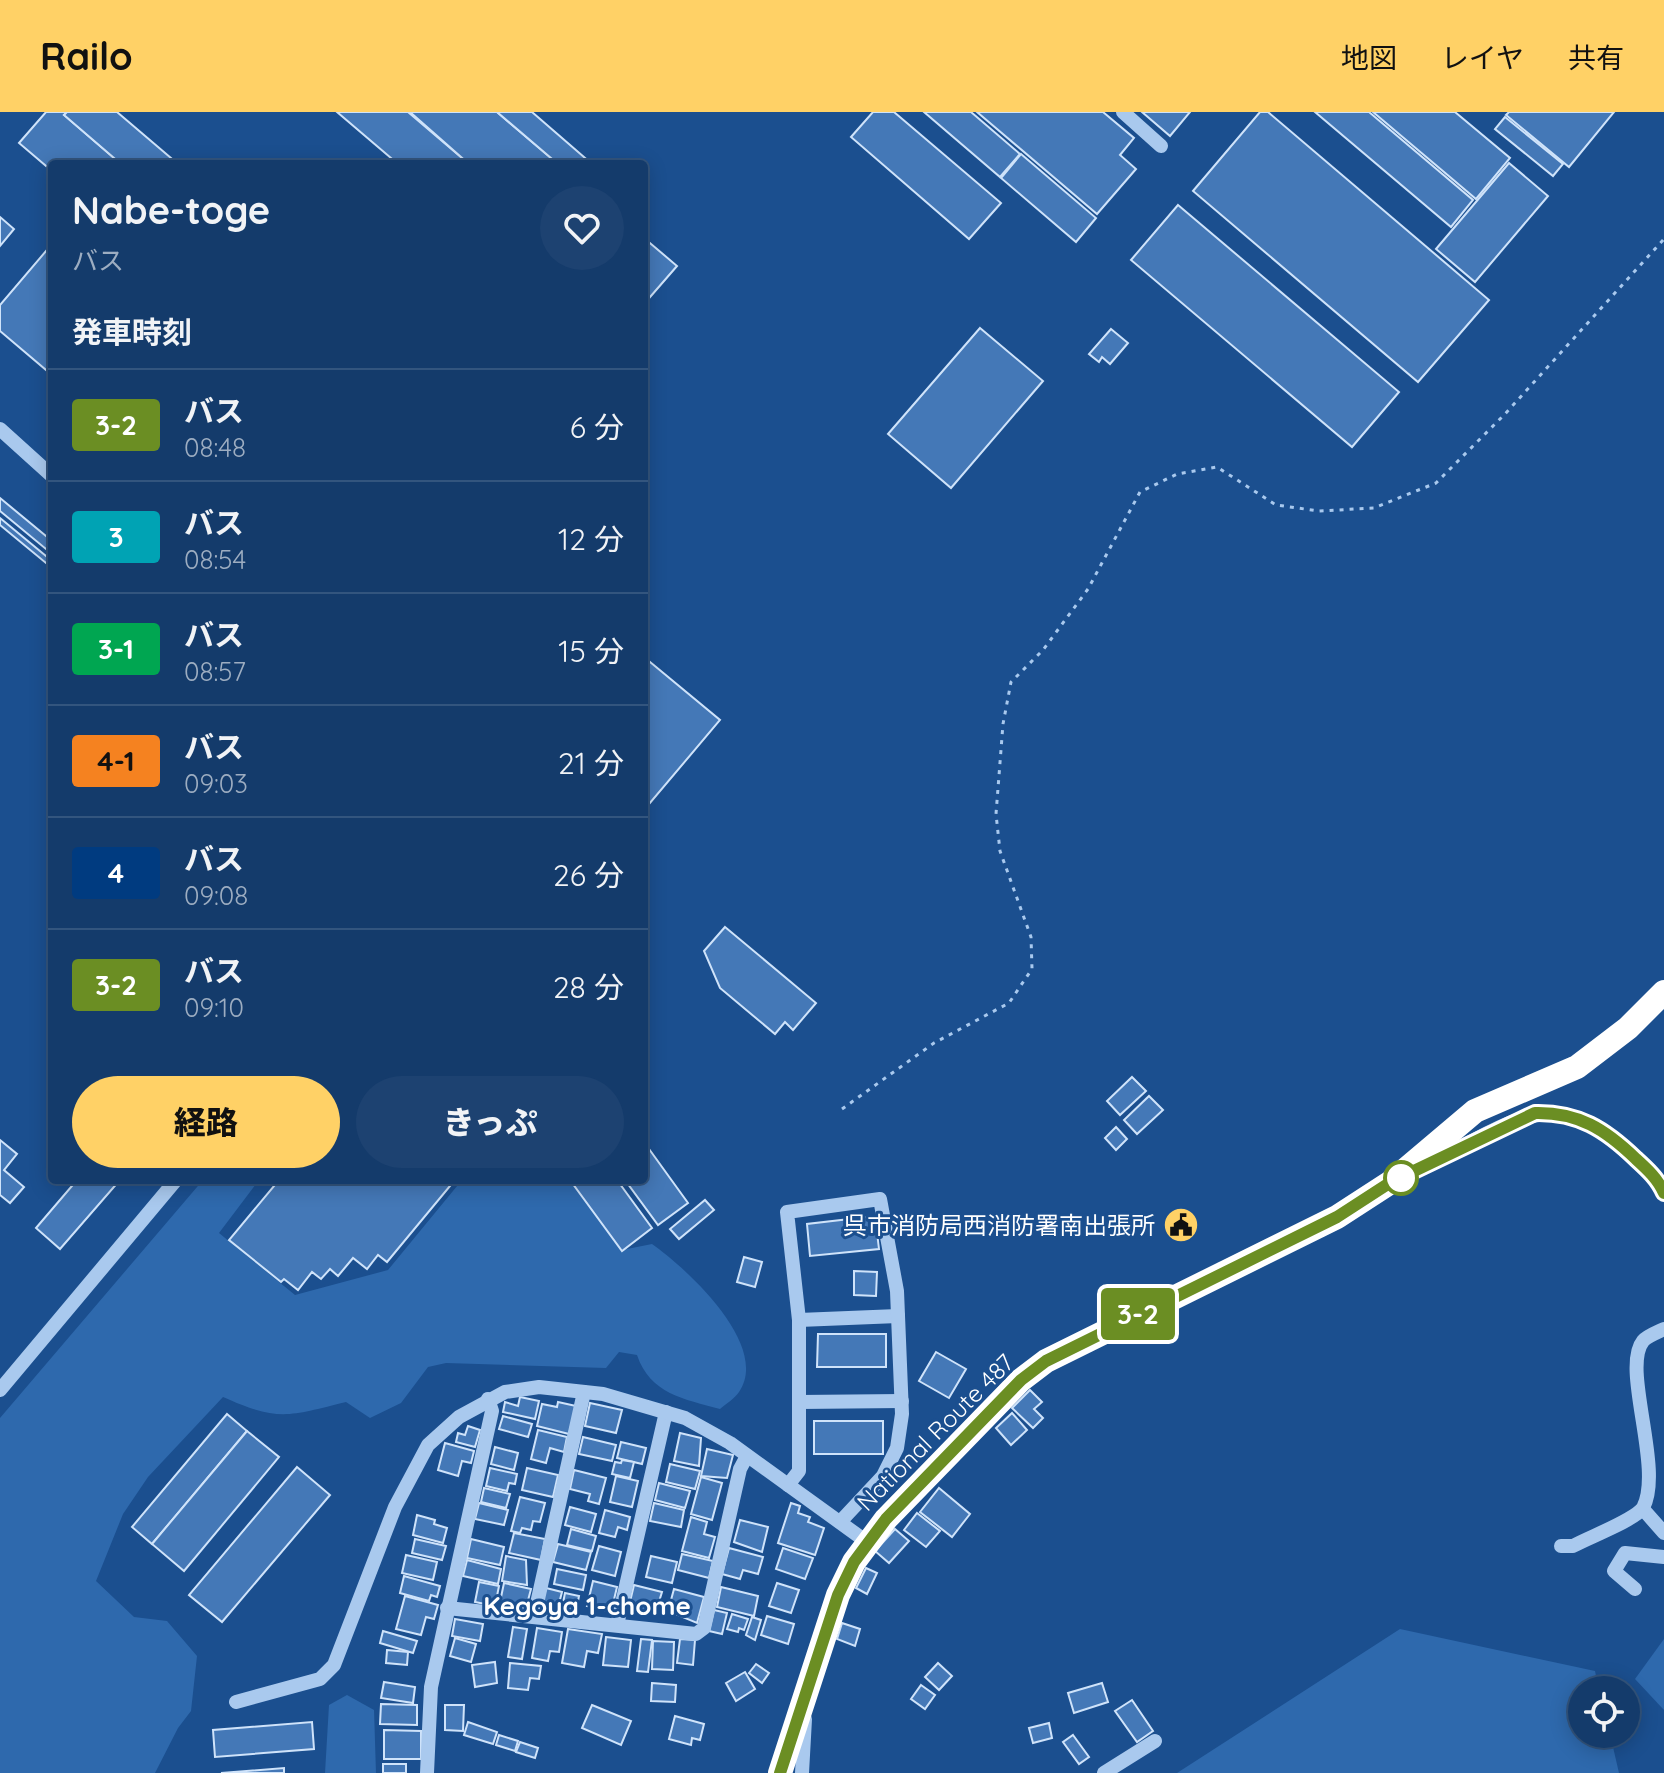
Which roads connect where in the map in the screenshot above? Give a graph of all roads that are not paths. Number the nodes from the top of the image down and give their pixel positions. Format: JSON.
{"nodes":[{"id":1,"x":1123,"y":112,"type":"edge"},
{"id":2,"x":1161,"y":146,"type":"dead end"},
{"id":3,"x":0,"y":429,"type":"edge"},
{"id":4,"x":48,"y":472,"type":"edge"},
{"id":5,"x":1664,"y":992,"type":"edge"},
{"id":6,"x":1391,"y":1182,"type":"junction"},
{"id":7,"x":173,"y":1184,"type":"edge"},
{"id":8,"x":1664,"y":1193,"type":"edge"},
{"id":9,"x":898,"y":1316,"type":"junction"},
{"id":10,"x":799,"y":1320,"type":"junction"},
{"id":11,"x":1664,"y":1329,"type":"edge"},
{"id":12,"x":0,"y":1390,"type":"edge"},
{"id":13,"x":584,"y":1392,"type":"junction"},
{"id":14,"x":488,"y":1399,"type":"junction"},
{"id":15,"x":902,"y":1401,"type":"junction"},
{"id":16,"x":799,"y":1402,"type":"junction"},
{"id":17,"x":666,"y":1412,"type":"junction"},
{"id":18,"x":747,"y":1456,"type":"junction"},
{"id":19,"x":788,"y":1485,"type":"junction"},
{"id":20,"x":1643,"y":1509,"type":"junction"},
{"id":21,"x":840,"y":1522,"type":"junction"},
{"id":22,"x":1664,"y":1533,"type":"edge"},
{"id":23,"x":867,"y":1542,"type":"junction"},
{"id":24,"x":1561,"y":1546,"type":"dead end"},
{"id":25,"x":1664,"y":1557,"type":"edge"},
{"id":26,"x":1635,"y":1589,"type":"dead end"},
{"id":27,"x":447,"y":1608,"type":"junction"},
{"id":28,"x":534,"y":1617,"type":"junction"},
{"id":29,"x":617,"y":1625,"type":"junction"},
{"id":30,"x":806,"y":1699,"type":"junction"},
{"id":31,"x":236,"y":1702,"type":"dead end"},
{"id":32,"x":1155,"y":1741,"type":"dead end"},
{"id":33,"x":427,"y":1773,"type":"edge"},
{"id":34,"x":780,"y":1773,"type":"edge"},
{"id":35,"x":802,"y":1773,"type":"edge"},
{"id":36,"x":1104,"y":1773,"type":"edge"}],
"edges":[{"from":1,"to":2,"type":"street"},
{"from":3,"to":4,"type":"street"},
{"from":5,"to":6,"type":"highway","name":"National Route 487"},
{"from":6,"to":8,"type":"street"},
{"from":6,"to":23,"type":"highway","name":"National Route 487"},
{"from":7,"to":12,"type":"street"},
{"from":9,"to":10,"type":"street"},
{"from":9,"to":10,"type":"street"},
{"from":9,"to":15,"type":"street"},
{"from":10,"to":16,"type":"street"},
{"from":11,"to":20,"type":"street"},
{"from":13,"to":14,"type":"street"},
{"from":13,"to":17,"type":"street"},
{"from":13,"to":28,"type":"street"},
{"from":14,"to":27,"type":"street"},
{"from":14,"to":31,"type":"street"},
{"from":15,"to":16,"type":"street"},
{"from":15,"to":21,"type":"street"},
{"from":16,"to":19,"type":"street"},
{"from":17,"to":18,"type":"street"},
{"from":17,"to":29,"type":"street"},
{"from":18,"to":19,"type":"street"},
{"from":18,"to":29,"type":"street"},
{"from":19,"to":21,"type":"street"},
{"from":20,"to":22,"type":"street"},
{"from":20,"to":24,"type":"street"},
{"from":21,"to":23,"type":"street"},
{"from":23,"to":30,"type":"highway","name":"National Route 487"},
{"from":25,"to":26,"type":"street"},
{"from":27,"to":28,"type":"street"},
{"from":27,"to":33,"type":"street"},
{"from":28,"to":29,"type":"street"},
{"from":30,"to":34,"type":"highway","name":"National Route 487"},
{"from":30,"to":35,"type":"street"},
{"from":32,"to":36,"type":"street"}]}
